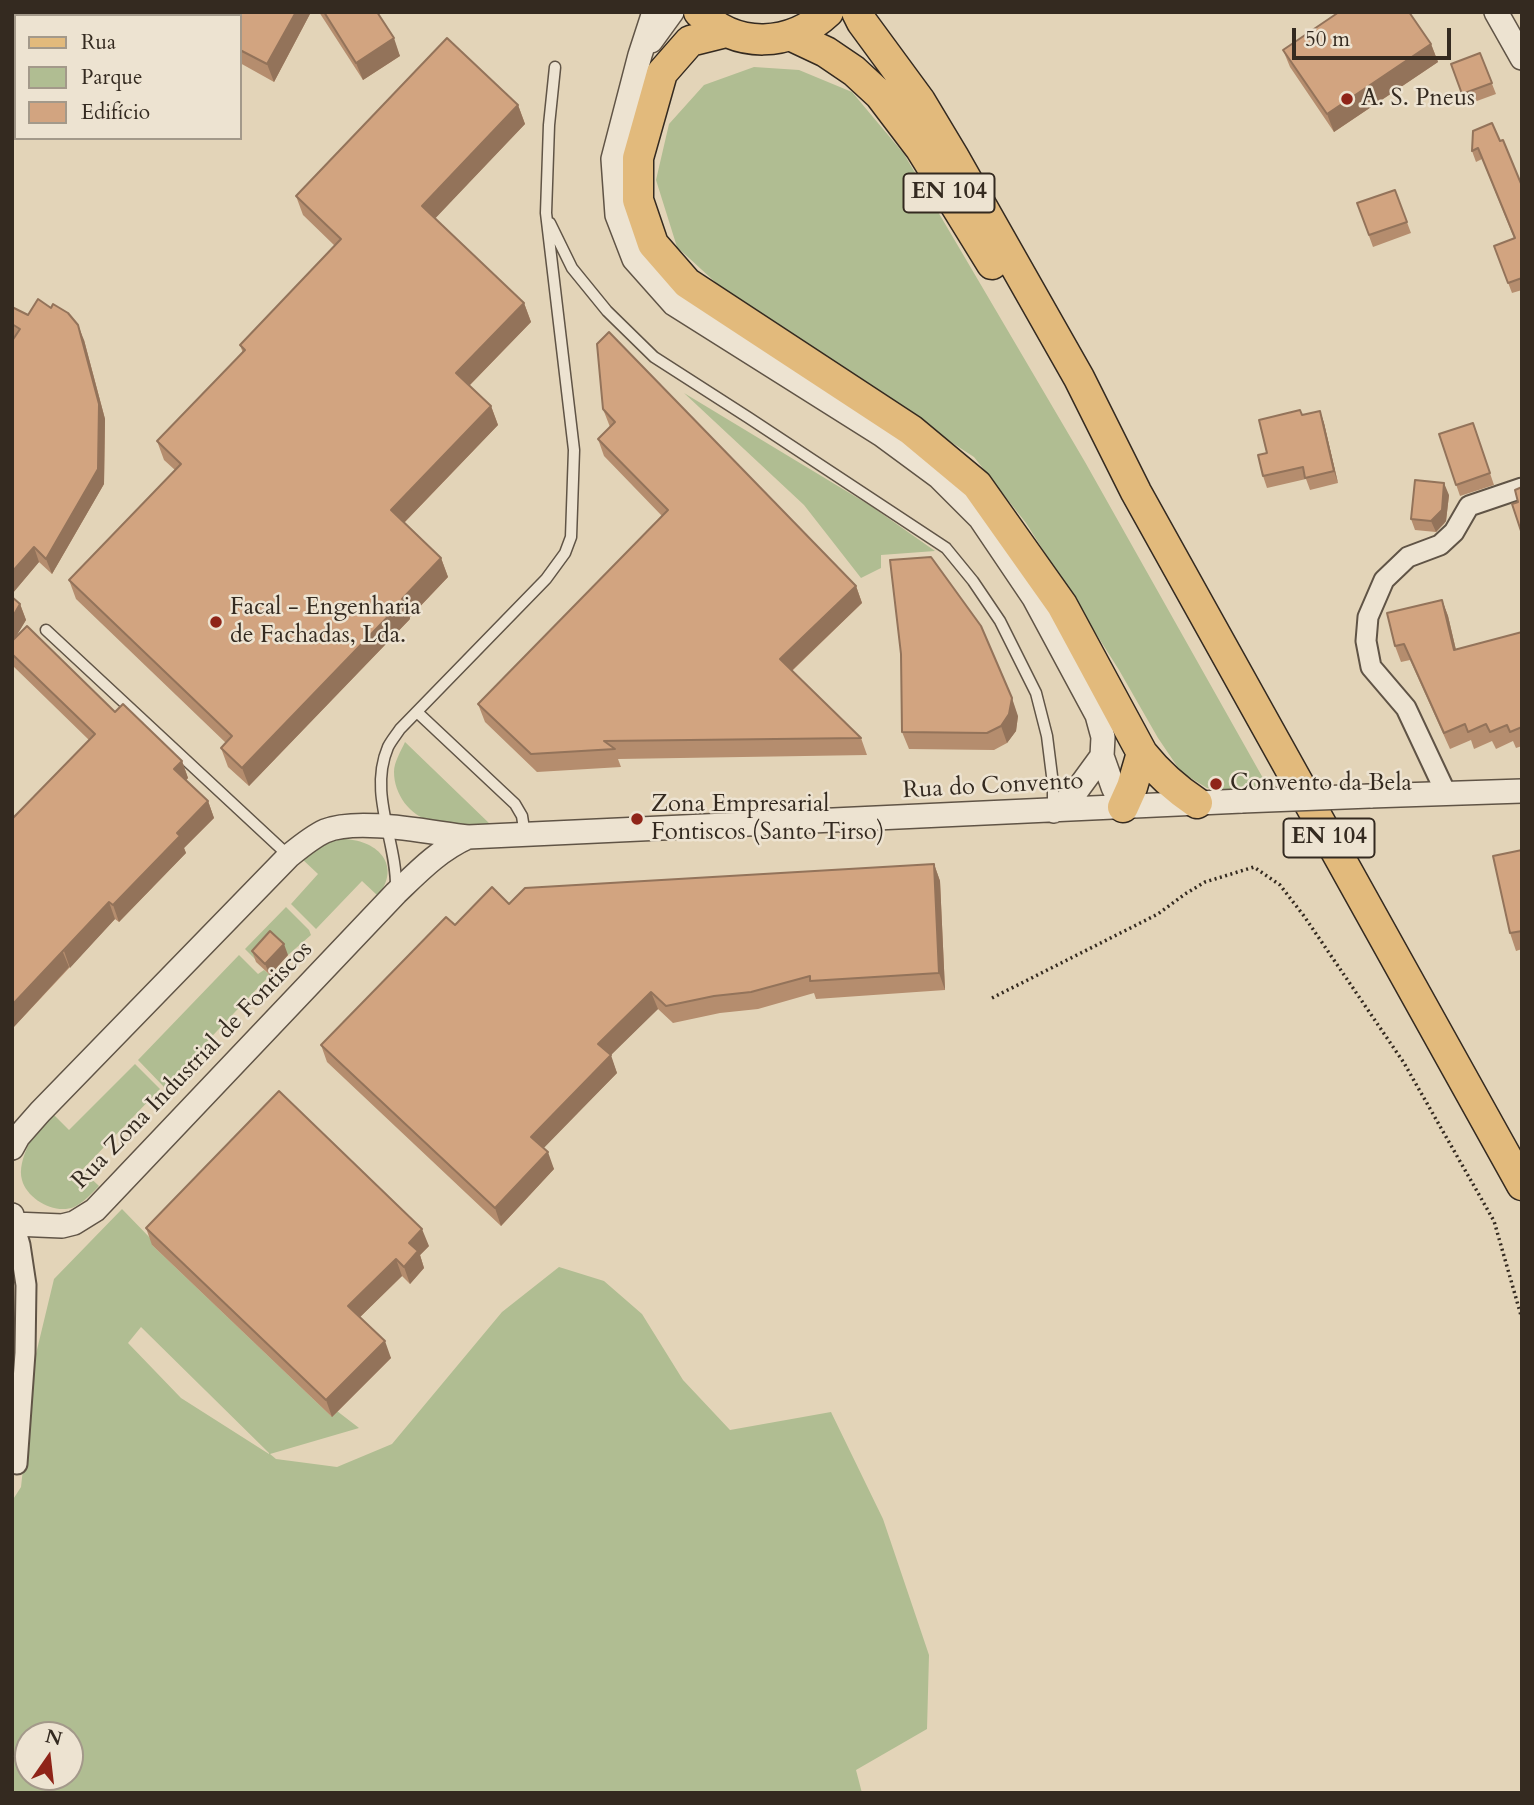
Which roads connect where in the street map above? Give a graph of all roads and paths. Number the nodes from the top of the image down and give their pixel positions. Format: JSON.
{"nodes":[{"id":1,"x":654,"y":12,"type":"edge"},
{"id":2,"x":672,"y":12,"type":"edge"},
{"id":3,"x":699,"y":12,"type":"edge"},
{"id":4,"x":828,"y":12,"type":"edge"},
{"id":5,"x":857,"y":12,"type":"edge"},
{"id":6,"x":1496,"y":12,"type":"edge"},
{"id":7,"x":726,"y":32,"type":"junction"},
{"id":8,"x":792,"y":36,"type":"junction"},
{"id":9,"x":640,"y":55,"type":"junction"},
{"id":10,"x":1522,"y":58,"type":"edge"},
{"id":11,"x":555,"y":67,"type":"dead end"},
{"id":12,"x":546,"y":213,"type":"junction"},
{"id":13,"x":1522,"y":488,"type":"edge"},
{"id":14,"x":1136,"y":492,"type":"junction"},
{"id":15,"x":46,"y":630,"type":"dead end"},
{"id":16,"x":417,"y":712,"type":"junction"},
{"id":17,"x":1142,"y":753,"type":"junction"},
{"id":18,"x":1102,"y":756,"type":"junction"},
{"id":19,"x":1522,"y":791,"type":"edge"},
{"id":20,"x":1447,"y":793,"type":"junction"},
{"id":21,"x":1197,"y":803,"type":"junction"},
{"id":22,"x":1123,"y":807,"type":"junction"},
{"id":23,"x":1054,"y":811,"type":"junction"},
{"id":24,"x":385,"y":826,"type":"junction"},
{"id":25,"x":525,"y":835,"type":"junction"},
{"id":26,"x":468,"y":837,"type":"junction"},
{"id":27,"x":289,"y":856,"type":"junction"},
{"id":28,"x":396,"y":892,"type":"junction"},
{"id":29,"x":992,"y":998,"type":"dead end"},
{"id":30,"x":12,"y":1148,"type":"edge"},
{"id":31,"x":1522,"y":1185,"type":"edge"},
{"id":32,"x":13,"y":1221,"type":"edge"},
{"id":33,"x":1522,"y":1319,"type":"edge"},
{"id":34,"x":17,"y":1464,"type":"dead end"}],
"edges":[{"from":1,"to":9,"type":"street"},
{"from":2,"to":9,"type":"street"},
{"from":3,"to":7,"type":"main road"},
{"from":4,"to":8,"type":"main road"},
{"from":5,"to":14,"type":"main road","number":"EN 104"},
{"from":6,"to":10,"type":"street"},
{"from":7,"to":8,"type":"main road"},
{"from":7,"to":17,"type":"main road"},
{"from":8,"to":14,"type":"main road","number":"EN 104"},
{"from":9,"to":18,"type":"street"},
{"from":11,"to":12,"type":"lane"},
{"from":12,"to":16,"type":"lane"},
{"from":12,"to":23,"type":"lane"},
{"from":13,"to":20,"type":"street"},
{"from":14,"to":31,"type":"main road","number":"EN 104"},
{"from":15,"to":27,"type":"lane"},
{"from":16,"to":24,"type":"lane"},
{"from":16,"to":25,"type":"lane"},
{"from":17,"to":21,"type":"main road"},
{"from":17,"to":22,"type":"main road"},
{"from":18,"to":22,"type":"street"},
{"from":18,"to":23,"type":"street"},
{"from":19,"to":20,"type":"street","name":"Rua do Convento"},
{"from":20,"to":21,"type":"street","name":"Rua do Convento","bridge":true},
{"from":21,"to":22,"type":"street","name":"Rua do Convento"},
{"from":22,"to":23,"type":"street","name":"Rua do Convento"},
{"from":23,"to":25,"type":"street","name":"Rua do Convento"},
{"from":24,"to":26,"type":"street"},
{"from":24,"to":27,"type":"street"},
{"from":24,"to":28,"type":"lane"},
{"from":25,"to":26,"type":"street","name":"Rua do Convento"},
{"from":26,"to":28,"type":"street","name":"Rua Zona Industrial de Fontiscos"},
{"from":27,"to":30,"type":"street"},
{"from":28,"to":32,"type":"street","name":"Rua Zona Industrial de Fontiscos"},
{"from":29,"to":33,"type":"path"},
{"from":32,"to":34,"type":"street"}]}
